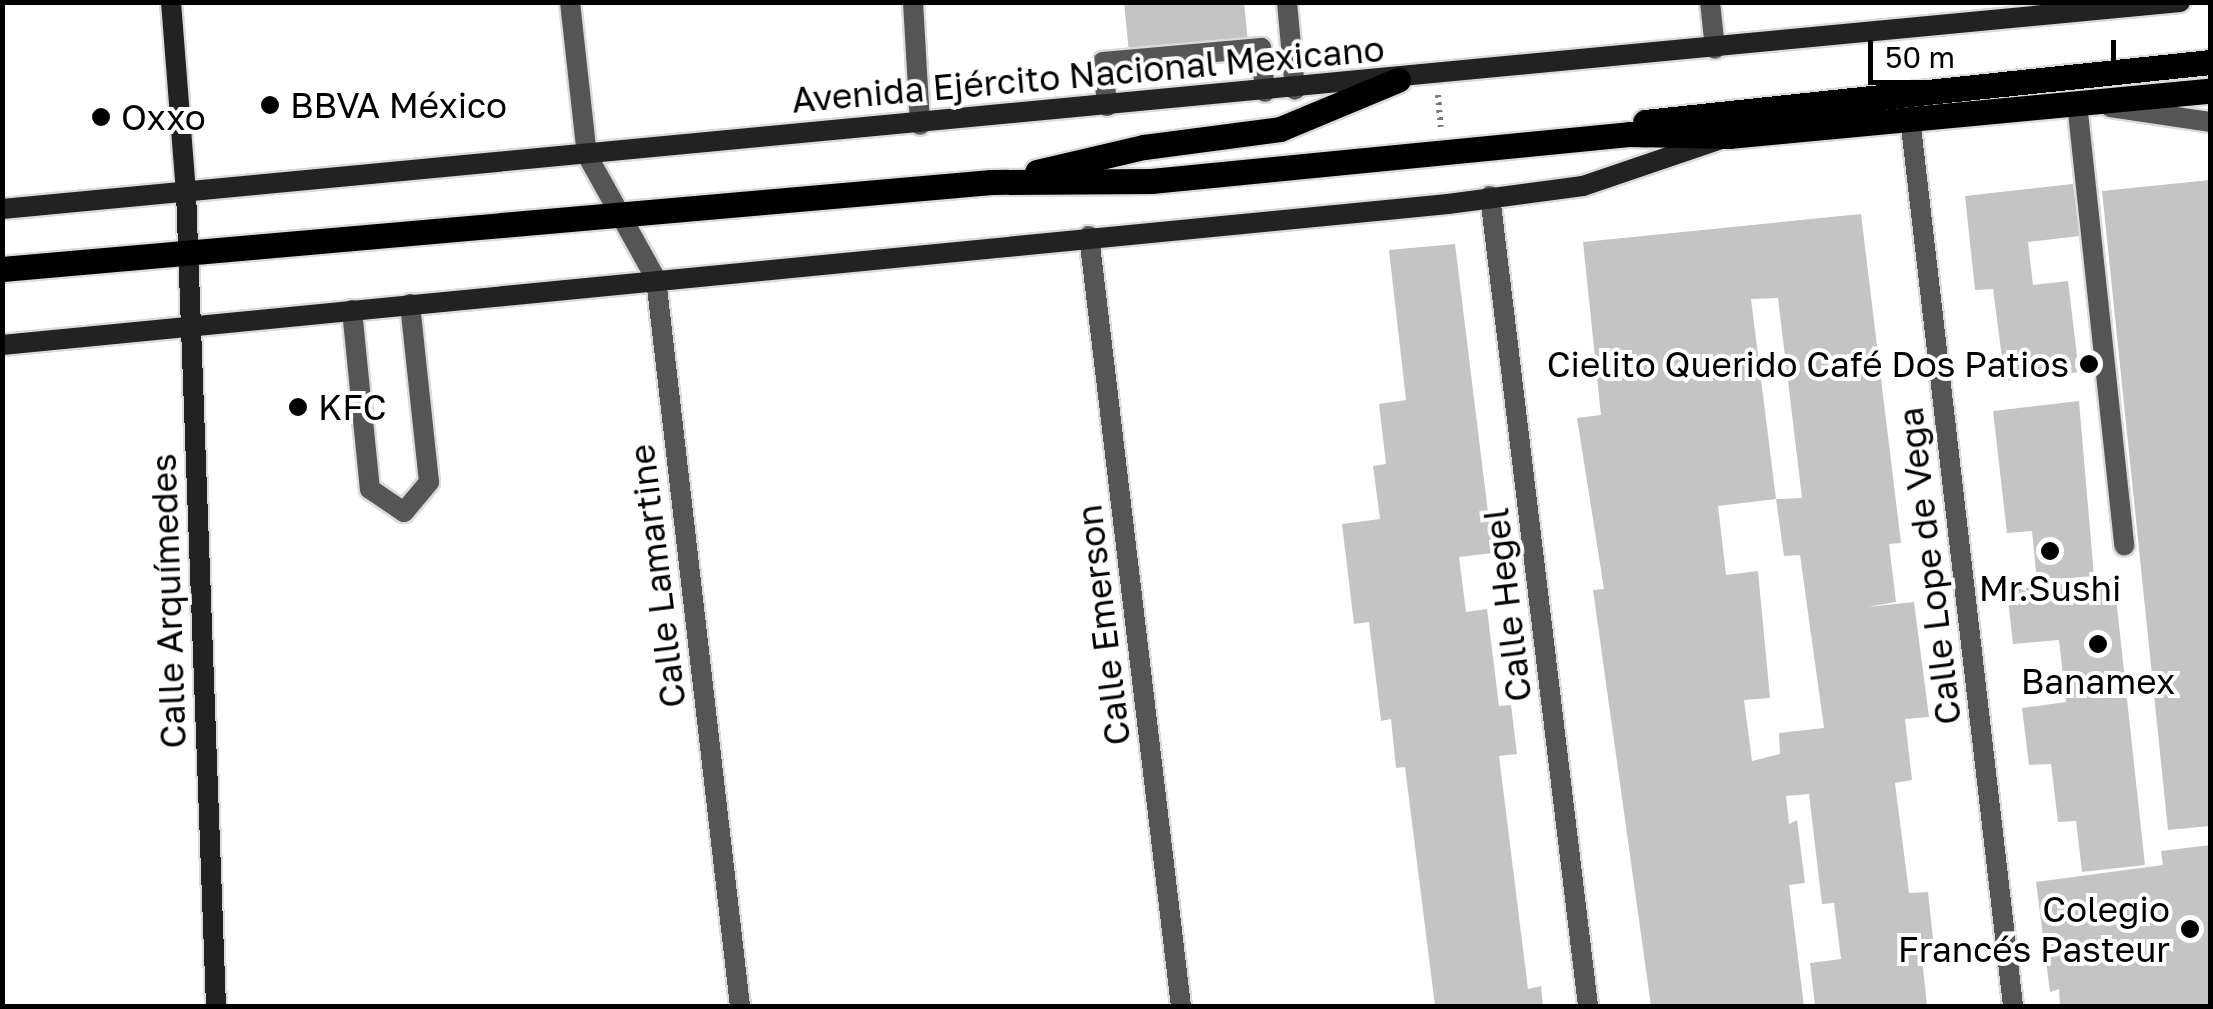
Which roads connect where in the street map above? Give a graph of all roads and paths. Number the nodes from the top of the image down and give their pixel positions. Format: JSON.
{"nodes":[{"id":1,"x":171,"y":2,"type":"edge"},
{"id":2,"x":570,"y":2,"type":"edge"},
{"id":3,"x":913,"y":2,"type":"edge"},
{"id":4,"x":1287,"y":2,"type":"edge"},
{"id":5,"x":1710,"y":2,"type":"edge"},
{"id":6,"x":2180,"y":2,"type":"edge"},
{"id":7,"x":2102,"y":6,"type":"edge"},
{"id":8,"x":1715,"y":49,"type":"junction"},
{"id":9,"x":2210,"y":62,"type":"edge"},
{"id":10,"x":1398,"y":80,"type":"junction"},
{"id":11,"x":1295,"y":90,"type":"junction"},
{"id":12,"x":2210,"y":91,"type":"edge"},
{"id":13,"x":1264,"y":92,"type":"junction"},
{"id":14,"x":2082,"y":103,"type":"junction"},
{"id":15,"x":1106,"y":106,"type":"junction"},
{"id":16,"x":1910,"y":118,"type":"junction"},
{"id":17,"x":2210,"y":122,"type":"edge"},
{"id":18,"x":920,"y":125,"type":"junction"},
{"id":19,"x":1730,"y":136,"type":"junction"},
{"id":20,"x":1521,"y":143,"type":"junction"},
{"id":21,"x":586,"y":155,"type":"junction"},
{"id":22,"x":992,"y":182,"type":"junction"},
{"id":23,"x":186,"y":192,"type":"junction"},
{"id":24,"x":1490,"y":196,"type":"junction"},
{"id":25,"x":2,"y":209,"type":"edge"},
{"id":26,"x":616,"y":217,"type":"junction"},
{"id":27,"x":1089,"y":236,"type":"junction"},
{"id":28,"x":187,"y":249,"type":"junction"},
{"id":29,"x":2,"y":269,"type":"edge"},
{"id":30,"x":656,"y":280,"type":"junction"},
{"id":31,"x":410,"y":304,"type":"junction"},
{"id":32,"x":352,"y":310,"type":"junction"},
{"id":33,"x":190,"y":325,"type":"junction"},
{"id":34,"x":2,"y":345,"type":"edge"},
{"id":35,"x":2124,"y":546,"type":"dead end"},
{"id":36,"x":216,"y":1006,"type":"edge"},
{"id":37,"x":740,"y":1006,"type":"edge"},
{"id":38,"x":1181,"y":1006,"type":"edge"},
{"id":39,"x":1588,"y":1006,"type":"edge"},
{"id":40,"x":2013,"y":1006,"type":"edge"}],
"edges":[{"from":1,"to":23,"type":"main road","name":"Calle Arquímedes"},
{"from":2,"to":21,"type":"street","name":"Calle Lamartine"},
{"from":3,"to":18,"type":"street"},
{"from":4,"to":11,"type":"street"},
{"from":5,"to":8,"type":"street"},
{"from":6,"to":7,"type":"main road","name":"Avenida Ejército Nacional Mexicano"},
{"from":7,"to":8,"type":"main road","name":"Avenida Ejército Nacional Mexicano"},
{"from":8,"to":10,"type":"main road","name":"Avenida Ejército Nacional Mexicano"},
{"from":9,"to":20,"type":"main road"},
{"from":10,"to":11,"type":"main road","name":"Avenida Ejército Nacional Mexicano"},
{"from":10,"to":22,"type":"main road"},
{"from":11,"to":13,"type":"main road","name":"Avenida Ejército Nacional Mexicano"},
{"from":12,"to":14,"type":"main road"},
{"from":13,"to":15,"type":"main road","name":"Avenida Ejército Nacional Mexicano"},
{"from":13,"to":15,"type":"street"},
{"from":14,"to":16,"type":"main road"},
{"from":14,"to":17,"type":"street"},
{"from":14,"to":35,"type":"street"},
{"from":15,"to":18,"type":"main road","name":"Avenida Ejército Nacional Mexicano"},
{"from":16,"to":19,"type":"main road"},
{"from":16,"to":40,"type":"street","name":"Calle Lope de Vega"},
{"from":18,"to":21,"type":"main road","name":"Avenida Ejército Nacional Mexicano"},
{"from":19,"to":20,"type":"main road"},
{"from":19,"to":24,"type":"main road"},
{"from":20,"to":22,"type":"main road"},
{"from":21,"to":23,"type":"main road","name":"Avenida Ejército Nacional Mexicano"},
{"from":21,"to":26,"type":"street","name":"Calle Lamartine"},
{"from":22,"to":26,"type":"main road"},
{"from":23,"to":25,"type":"main road","name":"Avenida Ejército Nacional Mexicano"},
{"from":23,"to":28,"type":"main road","name":"Calle Arquímedes"},
{"from":24,"to":27,"type":"main road"},
{"from":24,"to":39,"type":"street","name":"Calle Hegel"},
{"from":26,"to":28,"type":"main road"},
{"from":26,"to":30,"type":"street","name":"Calle Lamartine"},
{"from":27,"to":30,"type":"main road"},
{"from":27,"to":38,"type":"street","name":"Calle Emerson"},
{"from":28,"to":29,"type":"main road"},
{"from":28,"to":33,"type":"main road","name":"Calle Arquímedes"},
{"from":30,"to":31,"type":"main road"},
{"from":30,"to":37,"type":"street","name":"Calle Lamartine"},
{"from":31,"to":32,"type":"main road"},
{"from":31,"to":32,"type":"street"},
{"from":32,"to":33,"type":"main road"},
{"from":33,"to":34,"type":"main road"},
{"from":33,"to":36,"type":"main road","name":"Calle Arquímedes"}]}
